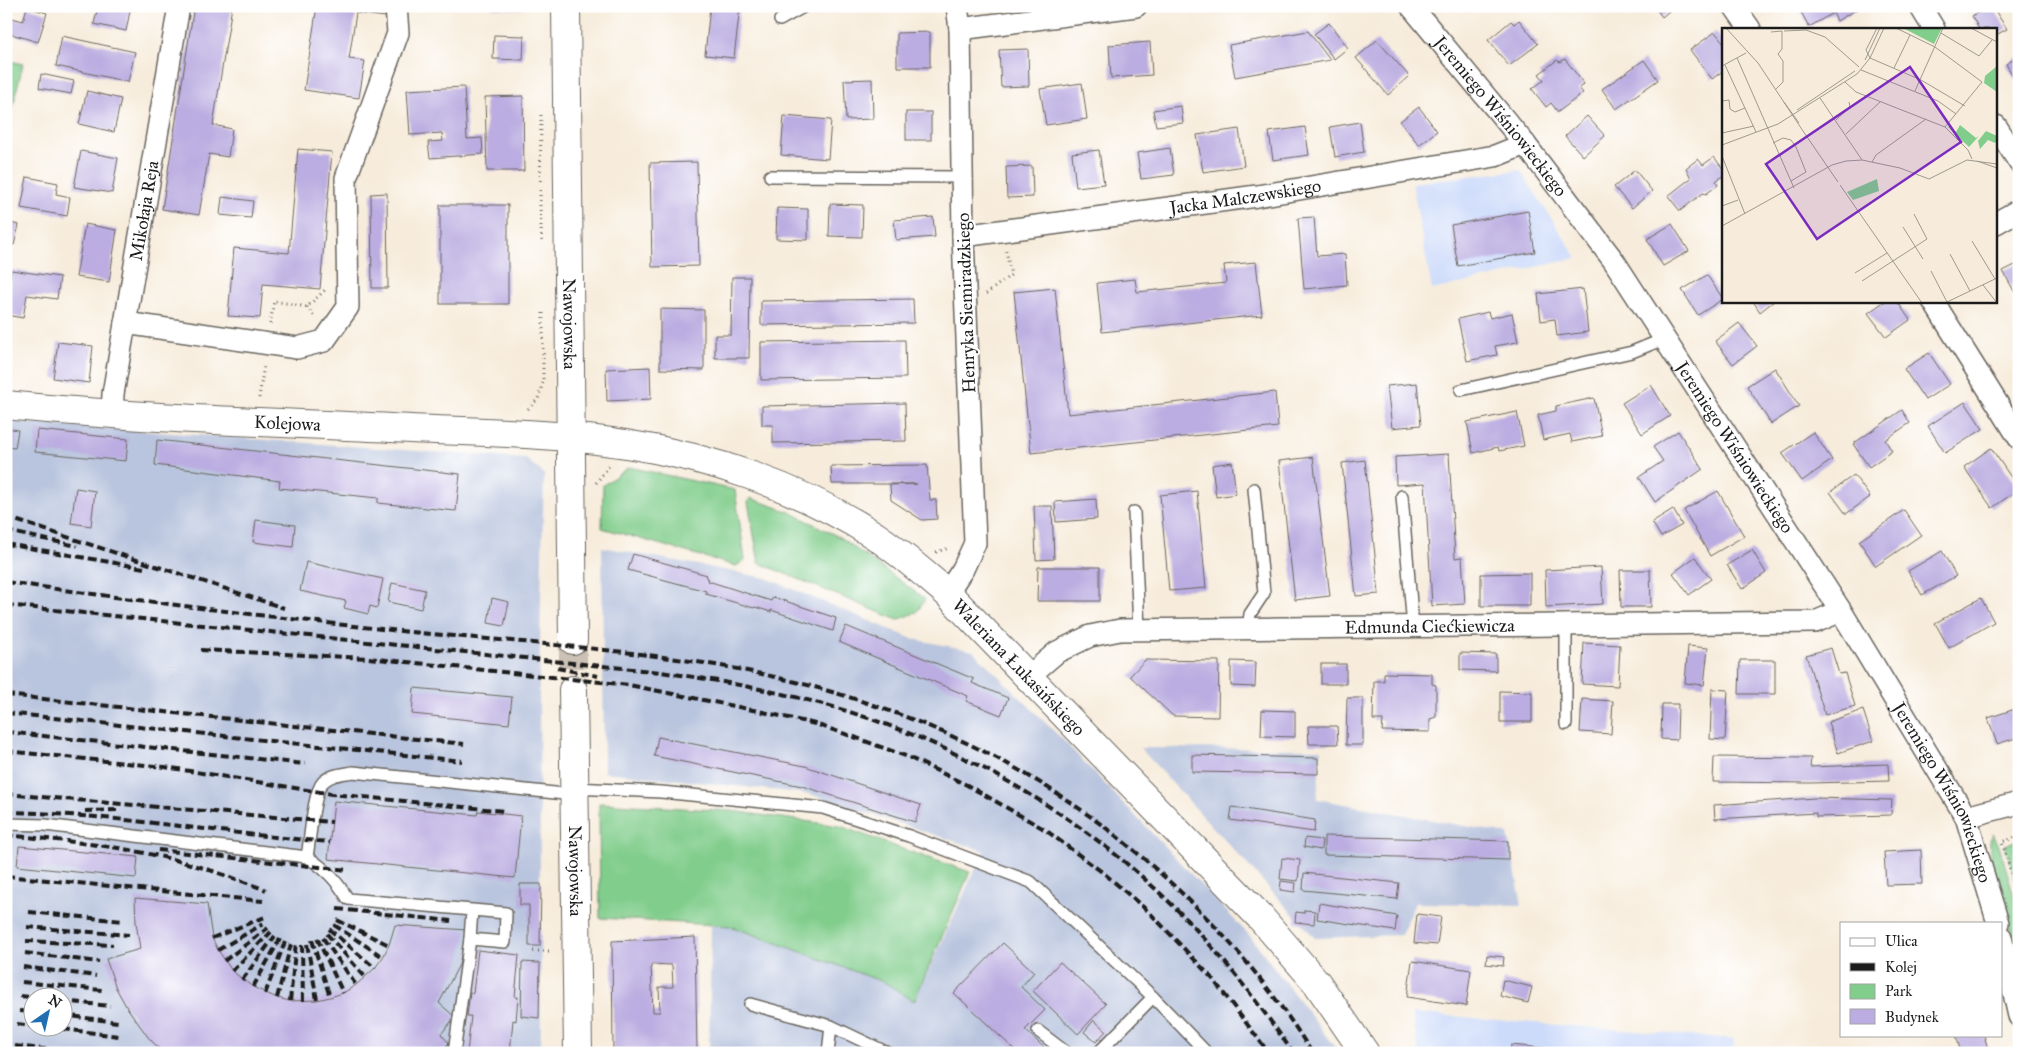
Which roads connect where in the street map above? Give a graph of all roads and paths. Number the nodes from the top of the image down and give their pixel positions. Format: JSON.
{"nodes":[{"id":1,"x":178,"y":6,"type":"edge"},
{"id":2,"x":396,"y":6,"type":"edge"},
{"id":3,"x":566,"y":6,"type":"edge"},
{"id":4,"x":806,"y":6,"type":"edge"},
{"id":5,"x":958,"y":6,"type":"edge"},
{"id":6,"x":1136,"y":6,"type":"edge"},
{"id":7,"x":1411,"y":6,"type":"edge"},
{"id":8,"x":1734,"y":6,"type":"edge"},
{"id":9,"x":1920,"y":6,"type":"edge"},
{"id":10,"x":780,"y":20,"type":"dead end"},
{"id":11,"x":1749,"y":28,"type":"edge"},
{"id":12,"x":1933,"y":28,"type":"edge"},
{"id":13,"x":960,"y":29,"type":"junction"},
{"id":14,"x":1998,"y":129,"type":"edge"},
{"id":15,"x":1525,"y":144,"type":"junction"},
{"id":16,"x":2019,"y":162,"type":"edge"},
{"id":17,"x":770,"y":176,"type":"dead end"},
{"id":18,"x":962,"y":177,"type":"junction"},
{"id":19,"x":2019,"y":210,"type":"edge"},
{"id":20,"x":1998,"y":222,"type":"edge"},
{"id":21,"x":963,"y":236,"type":"junction"},
{"id":22,"x":1005,"y":243,"type":"dead end"},
{"id":23,"x":983,"y":296,"type":"dead end"},
{"id":24,"x":1933,"y":302,"type":"edge"},
{"id":25,"x":125,"y":323,"type":"junction"},
{"id":26,"x":1664,"y":339,"type":"junction"},
{"id":27,"x":543,"y":383,"type":"dead end"},
{"id":28,"x":1461,"y":390,"type":"dead end"},
{"id":29,"x":6,"y":405,"type":"edge"},
{"id":30,"x":526,"y":411,"type":"dead end"},
{"id":31,"x":112,"y":414,"type":"junction"},
{"id":32,"x":570,"y":438,"type":"junction"},
{"id":33,"x":2019,"y":438,"type":"edge"},
{"id":34,"x":1254,"y":489,"type":"dead end"},
{"id":35,"x":1402,"y":496,"type":"dead end"},
{"id":36,"x":1134,"y":512,"type":"dead end"},
{"id":37,"x":947,"y":593,"type":"junction"},
{"id":38,"x":1841,"y":611,"type":"junction"},
{"id":39,"x":1566,"y":625,"type":"junction"},
{"id":40,"x":1413,"y":627,"type":"junction"},
{"id":41,"x":1248,"y":628,"type":"junction"},
{"id":42,"x":1138,"y":630,"type":"junction"},
{"id":43,"x":573,"y":640,"type":"tunnel mouth"},
{"id":44,"x":1029,"y":676,"type":"junction"},
{"id":45,"x":573,"y":690,"type":"tunnel mouth"},
{"id":46,"x":1566,"y":724,"type":"dead end"},
{"id":47,"x":574,"y":792,"type":"junction"},
{"id":48,"x":2019,"y":803,"type":"edge"},
{"id":49,"x":1966,"y":817,"type":"junction"},
{"id":50,"x":6,"y":824,"type":"edge"},
{"id":51,"x":2019,"y":836,"type":"edge"},
{"id":52,"x":308,"y":858,"type":"junction"},
{"id":53,"x":2019,"y":900,"type":"edge"},
{"id":54,"x":472,"y":910,"type":"junction"},
{"id":55,"x":1998,"y":922,"type":"edge"},
{"id":56,"x":470,"y":940,"type":"junction"},
{"id":57,"x":2002,"y":941,"type":"edge"},
{"id":58,"x":533,"y":950,"type":"dead end"},
{"id":59,"x":561,"y":952,"type":"dead end"},
{"id":60,"x":1153,"y":997,"type":"junction"},
{"id":61,"x":750,"y":1004,"type":"dead end"},
{"id":62,"x":2019,"y":1016,"type":"edge"},
{"id":63,"x":831,"y":1026,"type":"junction"},
{"id":64,"x":1038,"y":1032,"type":"dead end"},
{"id":65,"x":454,"y":1053,"type":"edge"},
{"id":66,"x":578,"y":1053,"type":"edge"},
{"id":67,"x":828,"y":1053,"type":"edge"},
{"id":68,"x":888,"y":1053,"type":"edge"},
{"id":69,"x":1067,"y":1053,"type":"edge"},
{"id":70,"x":1098,"y":1053,"type":"edge"},
{"id":71,"x":1207,"y":1053,"type":"edge"},
{"id":72,"x":1365,"y":1053,"type":"edge"}],
"edges":[{"from":1,"to":25,"type":"street","name":"Mikołaja Reja"},
{"from":2,"to":25,"type":"street"},
{"from":3,"to":32,"type":"street","name":"Nawojowska"},
{"from":4,"to":10,"type":"lane"},
{"from":5,"to":13,"type":"street","name":"Henryka Siemiradzkiego"},
{"from":6,"to":13,"type":"street"},
{"from":7,"to":15,"type":"street","name":"Jeremiego Wiśniowieckiego"},
{"from":8,"to":11,"type":"street"},
{"from":9,"to":12,"type":"street"},
{"from":13,"to":18,"type":"street","name":"Henryka Siemiradzkiego"},
{"from":14,"to":16,"type":"street"},
{"from":15,"to":21,"type":"street","name":"Jacka Malczewskiego"},
{"from":15,"to":26,"type":"street","name":"Jeremiego Wiśniowieckiego"},
{"from":17,"to":18,"type":"lane"},
{"from":18,"to":21,"type":"street","name":"Henryka Siemiradzkiego"},
{"from":19,"to":20,"type":"street"},
{"from":21,"to":37,"type":"street","name":"Henryka Siemiradzkiego"},
{"from":22,"to":23,"type":"path"},
{"from":24,"to":33,"type":"street"},
{"from":25,"to":31,"type":"street","name":"Mikołaja Reja"},
{"from":26,"to":28,"type":"lane"},
{"from":26,"to":38,"type":"street","name":"Jeremiego Wiśniowieckiego"},
{"from":27,"to":30,"type":"path"},
{"from":29,"to":31,"type":"street","name":"Kolejowa"},
{"from":31,"to":32,"type":"street","name":"Kolejowa"},
{"from":32,"to":37,"type":"street","name":"Waleriana Łukasińskiego"},
{"from":32,"to":43,"type":"street","name":"Nawojowska"},
{"from":34,"to":41,"type":"lane"},
{"from":35,"to":40,"type":"lane"},
{"from":36,"to":42,"type":"lane"},
{"from":37,"to":44,"type":"street","name":"Waleriana Łukasińskiego"},
{"from":38,"to":39,"type":"street","name":"Edmunda Ciećkiewicza"},
{"from":38,"to":49,"type":"street","name":"Jeremiego Wiśniowieckiego"},
{"from":39,"to":40,"type":"street","name":"Edmunda Ciećkiewicza"},
{"from":39,"to":46,"type":"lane"},
{"from":40,"to":41,"type":"street","name":"Edmunda Ciećkiewicza"},
{"from":41,"to":42,"type":"street","name":"Edmunda Ciećkiewicza"},
{"from":42,"to":44,"type":"street","name":"Edmunda Ciećkiewicza"},
{"from":44,"to":72,"type":"street","name":"Waleriana Łukasińskiego"},
{"from":45,"to":47,"type":"street","name":"Nawojowska"},
{"from":47,"to":52,"type":"lane"},
{"from":47,"to":60,"type":"lane"},
{"from":47,"to":66,"type":"street","name":"Nawojowska"},
{"from":48,"to":49,"type":"street"},
{"from":49,"to":55,"type":"street","name":"Jeremiego Wiśniowieckiego"},
{"from":50,"to":52,"type":"lane"},
{"from":51,"to":53,"type":"path"},
{"from":52,"to":54,"type":"lane"},
{"from":54,"to":56,"type":"lane"},
{"from":54,"to":56,"type":"lane"},
{"from":56,"to":65,"type":"lane"},
{"from":57,"to":62,"type":"street"},
{"from":58,"to":59,"type":"path"},
{"from":60,"to":70,"type":"lane"},
{"from":60,"to":71,"type":"lane"},
{"from":61,"to":63,"type":"lane"},
{"from":63,"to":67,"type":"lane"},
{"from":63,"to":68,"type":"lane"},
{"from":64,"to":69,"type":"lane"}]}
